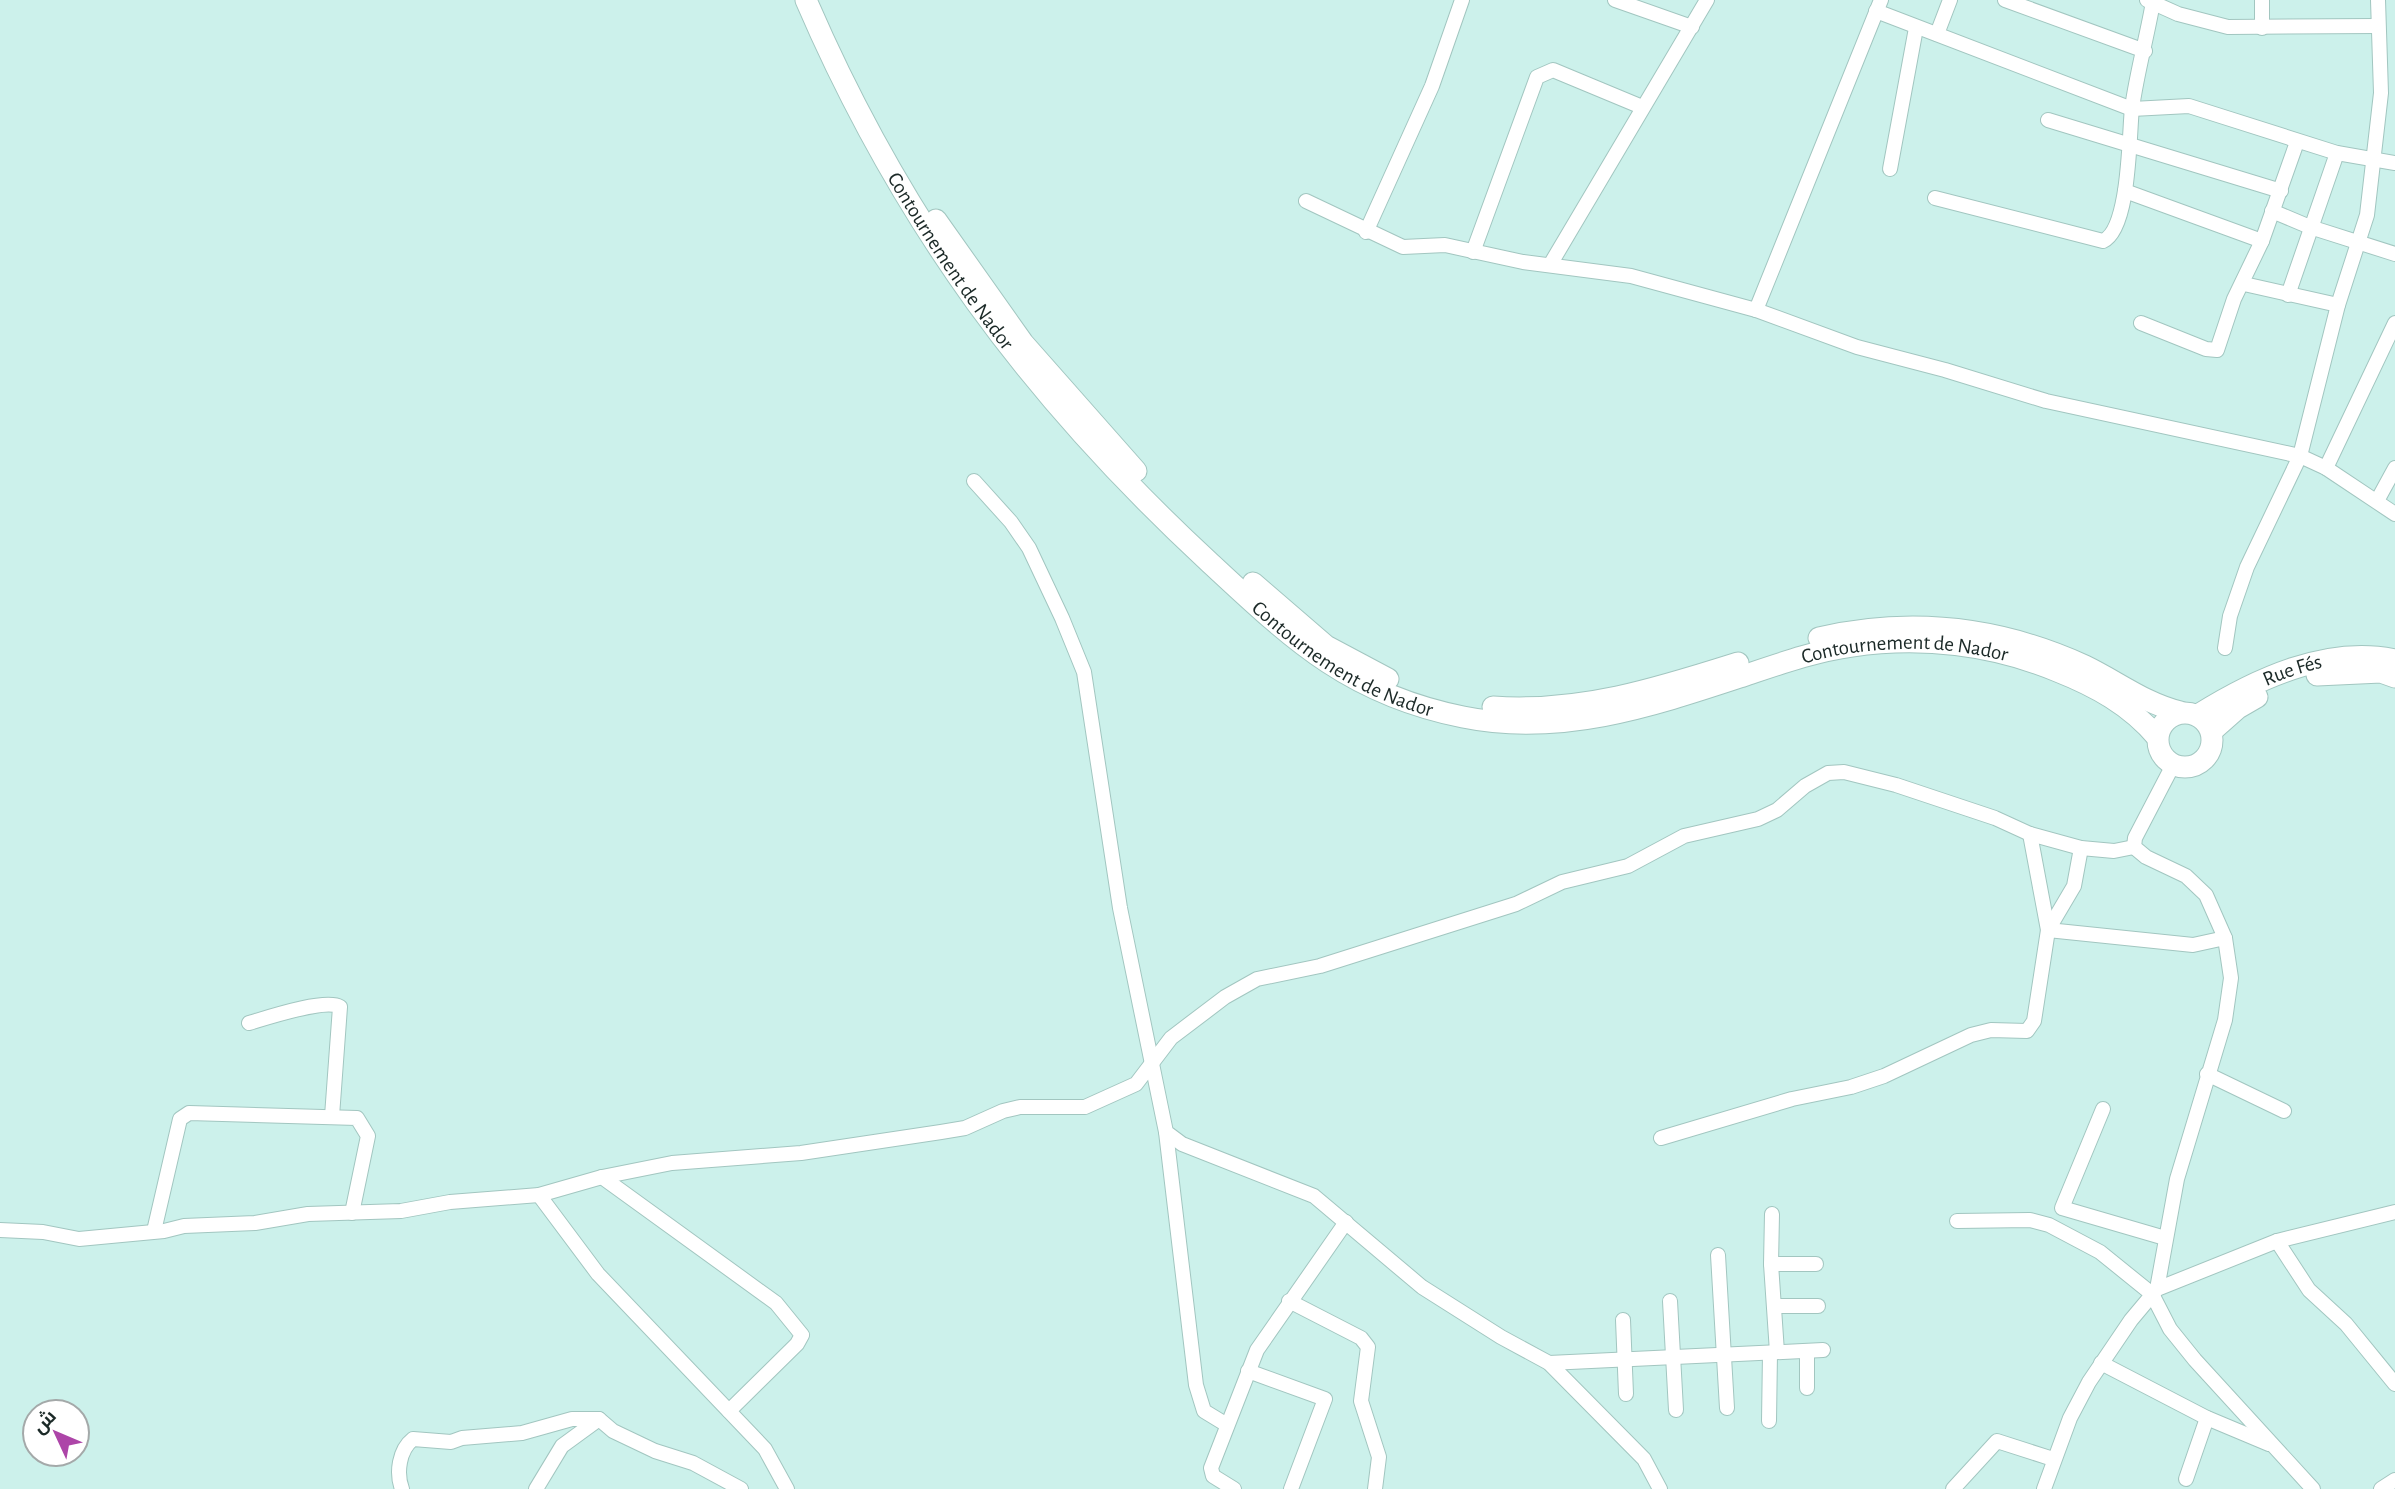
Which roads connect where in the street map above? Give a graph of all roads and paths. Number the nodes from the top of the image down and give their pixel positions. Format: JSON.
{"nodes":[{"id":1,"x":806,"y":0,"type":"edge"},
{"id":2,"x":821,"y":0,"type":"edge"},
{"id":3,"x":1462,"y":0,"type":"edge"},
{"id":4,"x":1615,"y":0,"type":"edge"},
{"id":5,"x":1707,"y":0,"type":"edge"},
{"id":6,"x":1950,"y":0,"type":"edge"},
{"id":7,"x":2005,"y":0,"type":"edge"},
{"id":8,"x":2263,"y":0,"type":"edge"},
{"id":9,"x":2378,"y":0,"type":"edge"},
{"id":10,"x":2150,"y":1,"type":"edge"},
{"id":11,"x":1879,"y":6,"type":"edge"},
{"id":12,"x":2377,"y":26,"type":"junction"},
{"id":13,"x":1692,"y":27,"type":"junction"},
{"id":14,"x":1916,"y":28,"type":"junction"},
{"id":15,"x":2262,"y":28,"type":"junction"},
{"id":16,"x":1937,"y":34,"type":"junction"},
{"id":17,"x":2145,"y":51,"type":"junction"},
{"id":18,"x":1642,"y":107,"type":"junction"},
{"id":19,"x":2132,"y":108,"type":"junction"},
{"id":20,"x":2048,"y":120,"type":"dead end"},
{"id":21,"x":2297,"y":142,"type":"junction"},
{"id":22,"x":2132,"y":144,"type":"junction"},
{"id":23,"x":2337,"y":153,"type":"junction"},
{"id":24,"x":2374,"y":158,"type":"junction"},
{"id":25,"x":2395,"y":163,"type":"edge"},
{"id":26,"x":1890,"y":169,"type":"dead end"},
{"id":27,"x":2125,"y":191,"type":"junction"},
{"id":28,"x":2281,"y":191,"type":"junction"},
{"id":29,"x":1935,"y":198,"type":"dead end"},
{"id":30,"x":1306,"y":201,"type":"dead end"},
{"id":31,"x":2272,"y":211,"type":"junction"},
{"id":32,"x":2310,"y":227,"type":"junction"},
{"id":33,"x":1366,"y":232,"type":"junction"},
{"id":34,"x":2360,"y":241,"type":"junction"},
{"id":35,"x":2262,"y":242,"type":"junction"},
{"id":36,"x":1473,"y":253,"type":"junction"},
{"id":37,"x":2395,"y":254,"type":"edge"},
{"id":38,"x":1550,"y":265,"type":"junction"},
{"id":39,"x":2244,"y":284,"type":"junction"},
{"id":40,"x":2288,"y":295,"type":"junction"},
{"id":41,"x":2338,"y":305,"type":"junction"},
{"id":42,"x":1756,"y":310,"type":"junction"},
{"id":43,"x":2141,"y":323,"type":"dead end"},
{"id":44,"x":2393,"y":330,"type":"edge"},
{"id":45,"x":2300,"y":456,"type":"junction"},
{"id":46,"x":2326,"y":468,"type":"junction"},
{"id":47,"x":2395,"y":468,"type":"edge"},
{"id":48,"x":974,"y":481,"type":"dead end"},
{"id":49,"x":2377,"y":501,"type":"junction"},
{"id":50,"x":2395,"y":514,"type":"edge"},
{"id":51,"x":2225,"y":648,"type":"dead end"},
{"id":52,"x":2395,"y":660,"type":"edge"},
{"id":53,"x":2395,"y":677,"type":"edge"},
{"id":54,"x":2196,"y":720,"type":"junction"},
{"id":55,"x":2157,"y":737,"type":"junction"},
{"id":56,"x":2173,"y":765,"type":"junction"},
{"id":57,"x":2031,"y":834,"type":"junction"},
{"id":58,"x":2135,"y":843,"type":"junction"},
{"id":59,"x":2081,"y":848,"type":"junction"},
{"id":60,"x":2048,"y":930,"type":"junction"},
{"id":61,"x":2225,"y":938,"type":"junction"},
{"id":62,"x":249,"y":1023,"type":"dead end"},
{"id":63,"x":1151,"y":1063,"type":"junction"},
{"id":64,"x":2207,"y":1074,"type":"junction"},
{"id":65,"x":2103,"y":1109,"type":"dead end"},
{"id":66,"x":2284,"y":1111,"type":"dead end"},
{"id":67,"x":332,"y":1116,"type":"junction"},
{"id":68,"x":1166,"y":1132,"type":"junction"},
{"id":69,"x":1661,"y":1138,"type":"dead end"},
{"id":70,"x":602,"y":1177,"type":"junction"},
{"id":71,"x":539,"y":1195,"type":"junction"},
{"id":72,"x":2395,"y":1212,"type":"edge"},
{"id":73,"x":352,"y":1213,"type":"junction"},
{"id":74,"x":1772,"y":1214,"type":"dead end"},
{"id":75,"x":1346,"y":1222,"type":"junction"},
{"id":76,"x":1957,"y":1222,"type":"dead end"},
{"id":77,"x":0,"y":1230,"type":"edge"},
{"id":78,"x":154,"y":1231,"type":"junction"},
{"id":79,"x":2165,"y":1238,"type":"junction"},
{"id":80,"x":2277,"y":1241,"type":"junction"},
{"id":81,"x":1718,"y":1255,"type":"dead end"},
{"id":82,"x":1771,"y":1264,"type":"junction"},
{"id":83,"x":1815,"y":1264,"type":"dead end"},
{"id":84,"x":2154,"y":1292,"type":"junction"},
{"id":85,"x":1289,"y":1301,"type":"junction"},
{"id":86,"x":1670,"y":1301,"type":"dead end"},
{"id":87,"x":1774,"y":1306,"type":"junction"},
{"id":88,"x":1818,"y":1306,"type":"dead end"},
{"id":89,"x":1623,"y":1320,"type":"dead end"},
{"id":90,"x":1823,"y":1350,"type":"dead end"},
{"id":91,"x":1807,"y":1351,"type":"junction"},
{"id":92,"x":1774,"y":1353,"type":"junction"},
{"id":93,"x":1724,"y":1354,"type":"junction"},
{"id":94,"x":1673,"y":1356,"type":"junction"},
{"id":95,"x":1624,"y":1359,"type":"junction"},
{"id":96,"x":1549,"y":1363,"type":"junction"},
{"id":97,"x":2101,"y":1363,"type":"junction"},
{"id":98,"x":1248,"y":1371,"type":"junction"},
{"id":99,"x":2395,"y":1384,"type":"edge"},
{"id":100,"x":1807,"y":1388,"type":"dead end"},
{"id":101,"x":1626,"y":1394,"type":"dead end"},
{"id":102,"x":1727,"y":1408,"type":"dead end"},
{"id":103,"x":1676,"y":1410,"type":"dead end"},
{"id":104,"x":729,"y":1412,"type":"junction"},
{"id":105,"x":2207,"y":1418,"type":"junction"},
{"id":106,"x":599,"y":1419,"type":"junction"},
{"id":107,"x":1769,"y":1421,"type":"dead end"},
{"id":108,"x":1227,"y":1425,"type":"junction"},
{"id":109,"x":2274,"y":1446,"type":"junction"},
{"id":110,"x":2053,"y":1459,"type":"junction"},
{"id":111,"x":2186,"y":1479,"type":"dead end"},
{"id":112,"x":2395,"y":1480,"type":"edge"},
{"id":113,"x":402,"y":1489,"type":"edge"},
{"id":114,"x":536,"y":1489,"type":"edge"},
{"id":115,"x":741,"y":1489,"type":"edge"},
{"id":116,"x":787,"y":1489,"type":"edge"},
{"id":117,"x":1234,"y":1489,"type":"edge"},
{"id":118,"x":1291,"y":1489,"type":"edge"},
{"id":119,"x":1375,"y":1489,"type":"edge"},
{"id":120,"x":1660,"y":1489,"type":"edge"},
{"id":121,"x":1953,"y":1489,"type":"edge"},
{"id":122,"x":2044,"y":1489,"type":"edge"},
{"id":123,"x":2313,"y":1489,"type":"edge"},
{"id":124,"x":2381,"y":1489,"type":"edge"}],
"edges":[{"from":1,"to":55,"type":"highway","name":"Contournement de Nador"},
{"from":2,"to":54,"type":"highway","name":"Contournement de Nador"},
{"from":3,"to":33,"type":"street"},
{"from":4,"to":13,"type":"street"},
{"from":5,"to":13,"type":"street"},
{"from":6,"to":16,"type":"street"},
{"from":7,"to":17,"type":"street"},
{"from":8,"to":15,"type":"street"},
{"from":9,"to":12,"type":"street"},
{"from":10,"to":15,"type":"street"},
{"from":10,"to":17,"type":"street"},
{"from":11,"to":14,"type":"street"},
{"from":11,"to":42,"type":"street"},
{"from":12,"to":15,"type":"street"},
{"from":12,"to":24,"type":"street"},
{"from":13,"to":18,"type":"street"},
{"from":14,"to":16,"type":"street"},
{"from":14,"to":26,"type":"street"},
{"from":16,"to":19,"type":"street"},
{"from":17,"to":19,"type":"street"},
{"from":18,"to":36,"type":"street"},
{"from":18,"to":38,"type":"street"},
{"from":19,"to":21,"type":"street"},
{"from":19,"to":22,"type":"street"},
{"from":20,"to":22,"type":"street"},
{"from":21,"to":23,"type":"street"},
{"from":21,"to":28,"type":"street"},
{"from":22,"to":27,"type":"street"},
{"from":22,"to":28,"type":"street"},
{"from":23,"to":24,"type":"street"},
{"from":23,"to":32,"type":"street"},
{"from":24,"to":25,"type":"street"},
{"from":24,"to":34,"type":"street"},
{"from":27,"to":29,"type":"street"},
{"from":27,"to":35,"type":"street"},
{"from":28,"to":31,"type":"street"},
{"from":30,"to":33,"type":"street"},
{"from":31,"to":32,"type":"street"},
{"from":31,"to":35,"type":"street"},
{"from":32,"to":34,"type":"street"},
{"from":32,"to":40,"type":"street"},
{"from":33,"to":36,"type":"street"},
{"from":34,"to":37,"type":"street"},
{"from":34,"to":41,"type":"street"},
{"from":35,"to":39,"type":"street"},
{"from":36,"to":38,"type":"street"},
{"from":38,"to":42,"type":"street"},
{"from":39,"to":40,"type":"street"},
{"from":39,"to":43,"type":"street"},
{"from":40,"to":41,"type":"street"},
{"from":41,"to":45,"type":"street"},
{"from":42,"to":45,"type":"street"},
{"from":44,"to":46,"type":"street"},
{"from":45,"to":46,"type":"street"},
{"from":45,"to":51,"type":"street"},
{"from":46,"to":49,"type":"street"},
{"from":47,"to":49,"type":"street"},
{"from":48,"to":63,"type":"street"},
{"from":49,"to":50,"type":"street"},
{"from":52,"to":54,"type":"highway","name":"Rue Fés"},
{"from":53,"to":54,"type":"highway","name":"Rue Fés"},
{"from":54,"to":55,"type":"highway"},
{"from":54,"to":56,"type":"highway"},
{"from":55,"to":56,"type":"highway"},
{"from":56,"to":58,"type":"street"},
{"from":57,"to":59,"type":"street"},
{"from":57,"to":60,"type":"street"},
{"from":57,"to":63,"type":"street"},
{"from":58,"to":59,"type":"street"},
{"from":58,"to":61,"type":"street"},
{"from":59,"to":60,"type":"street"},
{"from":60,"to":61,"type":"street"},
{"from":60,"to":69,"type":"street"},
{"from":61,"to":64,"type":"street"},
{"from":62,"to":67,"type":"street"},
{"from":63,"to":68,"type":"street"},
{"from":63,"to":70,"type":"street"},
{"from":64,"to":66,"type":"street"},
{"from":64,"to":79,"type":"street"},
{"from":65,"to":79,"type":"street"},
{"from":67,"to":73,"type":"street"},
{"from":67,"to":78,"type":"street"},
{"from":68,"to":75,"type":"street"},
{"from":68,"to":108,"type":"street"},
{"from":70,"to":71,"type":"street"},
{"from":70,"to":104,"type":"street"},
{"from":71,"to":73,"type":"street"},
{"from":71,"to":104,"type":"street"},
{"from":72,"to":80,"type":"street"},
{"from":73,"to":78,"type":"street"},
{"from":74,"to":82,"type":"street"},
{"from":75,"to":85,"type":"street"},
{"from":75,"to":96,"type":"street"},
{"from":76,"to":84,"type":"street"},
{"from":77,"to":78,"type":"street"},
{"from":79,"to":84,"type":"street"},
{"from":80,"to":84,"type":"street"},
{"from":80,"to":99,"type":"street"},
{"from":81,"to":93,"type":"street"},
{"from":82,"to":83,"type":"street"},
{"from":82,"to":87,"type":"street"},
{"from":84,"to":97,"type":"street"},
{"from":84,"to":109,"type":"street"},
{"from":85,"to":98,"type":"street"},
{"from":85,"to":119,"type":"street"},
{"from":86,"to":94,"type":"street"},
{"from":87,"to":88,"type":"street"},
{"from":87,"to":92,"type":"street"},
{"from":89,"to":95,"type":"street"},
{"from":90,"to":91,"type":"street"},
{"from":91,"to":92,"type":"street"},
{"from":91,"to":100,"type":"street"},
{"from":92,"to":93,"type":"street"},
{"from":92,"to":107,"type":"street"},
{"from":93,"to":94,"type":"street"},
{"from":93,"to":102,"type":"street"},
{"from":94,"to":95,"type":"street"},
{"from":94,"to":103,"type":"street"},
{"from":95,"to":96,"type":"street"},
{"from":95,"to":101,"type":"street"},
{"from":96,"to":120,"type":"street"},
{"from":97,"to":105,"type":"street"},
{"from":97,"to":110,"type":"street"},
{"from":98,"to":108,"type":"street"},
{"from":98,"to":118,"type":"street"},
{"from":104,"to":116,"type":"street"},
{"from":105,"to":109,"type":"street"},
{"from":105,"to":111,"type":"street"},
{"from":106,"to":113,"type":"street"},
{"from":106,"to":114,"type":"street"},
{"from":106,"to":115,"type":"street"},
{"from":108,"to":117,"type":"street"},
{"from":109,"to":123,"type":"street"},
{"from":110,"to":121,"type":"street"},
{"from":110,"to":122,"type":"street"},
{"from":112,"to":124,"type":"street"}]}
